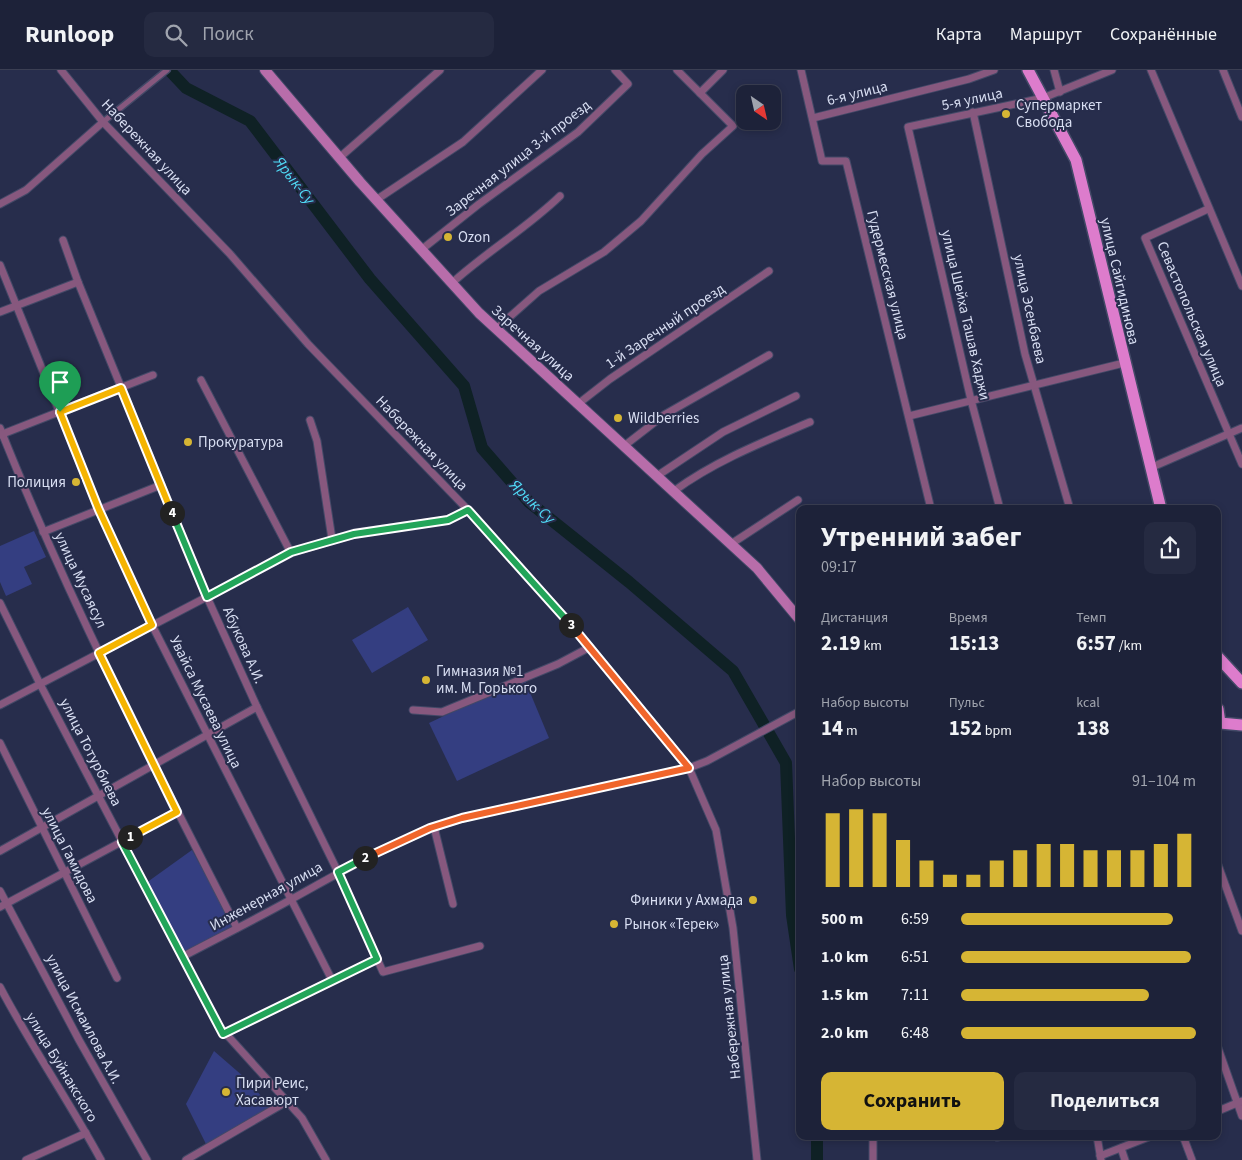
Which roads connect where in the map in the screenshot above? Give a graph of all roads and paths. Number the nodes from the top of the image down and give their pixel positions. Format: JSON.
{"nodes":[{"id":1,"x":61,"y":70,"type":"edge"},
{"id":2,"x":167,"y":70,"type":"edge"},
{"id":3,"x":265,"y":70,"type":"edge"},
{"id":4,"x":440,"y":70,"type":"edge"},
{"id":5,"x":542,"y":70,"type":"edge"},
{"id":6,"x":615,"y":70,"type":"edge"},
{"id":7,"x":676,"y":70,"type":"edge"},
{"id":8,"x":723,"y":70,"type":"edge"},
{"id":9,"x":801,"y":70,"type":"edge"},
{"id":10,"x":994,"y":70,"type":"edge"},
{"id":11,"x":1028,"y":70,"type":"edge"},
{"id":12,"x":1054,"y":70,"type":"edge"},
{"id":13,"x":1112,"y":70,"type":"edge"},
{"id":14,"x":1150,"y":70,"type":"edge"},
{"id":15,"x":1223,"y":70,"type":"edge"},
{"id":16,"x":1060,"y":92,"type":"junction"},
{"id":17,"x":700,"y":93,"type":"junction"},
{"id":18,"x":1043,"y":98,"type":"junction"},
{"id":19,"x":973,"y":112,"type":"junction"},
{"id":20,"x":1242,"y":117,"type":"edge"},
{"id":21,"x":813,"y":118,"type":"junction"},
{"id":22,"x":103,"y":122,"type":"junction"},
{"id":23,"x":908,"y":127,"type":"joint"},
{"id":24,"x":339,"y":158,"type":"junction"},
{"id":25,"x":560,"y":196,"type":"dead end"},
{"id":26,"x":376,"y":200,"type":"junction"},
{"id":27,"x":0,"y":204,"type":"edge"},
{"id":28,"x":1208,"y":209,"type":"junction"},
{"id":29,"x":63,"y":240,"type":"dead end"},
{"id":30,"x":421,"y":250,"type":"junction"},
{"id":31,"x":0,"y":265,"type":"edge"},
{"id":32,"x":769,"y":271,"type":"dead end"},
{"id":33,"x":78,"y":282,"type":"junction"},
{"id":34,"x":452,"y":283,"type":"junction"},
{"id":35,"x":1242,"y":286,"type":"edge"},
{"id":36,"x":16,"y":306,"type":"junction"},
{"id":37,"x":0,"y":312,"type":"edge"},
{"id":38,"x":496,"y":329,"type":"junction"},
{"id":39,"x":769,"y":354,"type":"dead end"},
{"id":40,"x":1124,"y":363,"type":"junction"},
{"id":41,"x":153,"y":375,"type":"dead end"},
{"id":42,"x":201,"y":380,"type":"dead end"},
{"id":43,"x":1034,"y":387,"type":"junction"},
{"id":44,"x":121,"y":388,"type":"junction"},
{"id":45,"x":796,"y":396,"type":"dead end"},
{"id":46,"x":971,"y":400,"type":"junction"},
{"id":47,"x":578,"y":404,"type":"junction"},
{"id":48,"x":60,"y":412,"type":"junction"},
{"id":49,"x":909,"y":416,"type":"junction"},
{"id":50,"x":310,"y":420,"type":"dead end"},
{"id":51,"x":810,"y":422,"type":"dead end"},
{"id":52,"x":1242,"y":428,"type":"edge"},
{"id":53,"x":1,"y":432,"type":"edge"},
{"id":54,"x":1229,"y":434,"type":"junction"},
{"id":55,"x":624,"y":446,"type":"junction"},
{"id":56,"x":1242,"y":464,"type":"edge"},
{"id":57,"x":1150,"y":468,"type":"junction"},
{"id":58,"x":657,"y":476,"type":"junction"},
{"id":59,"x":161,"y":485,"type":"junction"},
{"id":60,"x":674,"y":491,"type":"junction"},
{"id":61,"x":798,"y":500,"type":"dead end"},
{"id":62,"x":930,"y":505,"type":"edge"},
{"id":63,"x":999,"y":505,"type":"edge"},
{"id":64,"x":1069,"y":505,"type":"edge"},
{"id":65,"x":1160,"y":505,"type":"edge"},
{"id":66,"x":99,"y":510,"type":"junction"},
{"id":67,"x":468,"y":510,"type":"junction"},
{"id":68,"x":44,"y":532,"type":"junction"},
{"id":69,"x":332,"y":539,"type":"junction"},
{"id":70,"x":731,"y":544,"type":"junction"},
{"id":71,"x":291,"y":552,"type":"junction"},
{"id":72,"x":207,"y":597,"type":"junction"},
{"id":73,"x":0,"y":603,"type":"edge"},
{"id":74,"x":796,"y":615,"type":"edge"},
{"id":75,"x":152,"y":625,"type":"junction"},
{"id":76,"x":590,"y":647,"type":"junction"},
{"id":77,"x":99,"y":653,"type":"junction"},
{"id":78,"x":1221,"y":660,"type":"edge"},
{"id":79,"x":1242,"y":683,"type":"edge"},
{"id":80,"x":40,"y":684,"type":"junction"},
{"id":81,"x":0,"y":705,"type":"edge"},
{"id":82,"x":257,"y":707,"type":"junction"},
{"id":83,"x":413,"y":710,"type":"dead end"},
{"id":84,"x":796,"y":714,"type":"edge"},
{"id":85,"x":1221,"y":723,"type":"edge"},
{"id":86,"x":1242,"y":725,"type":"edge"},
{"id":87,"x":208,"y":735,"type":"junction"},
{"id":88,"x":0,"y":744,"type":"edge"},
{"id":89,"x":154,"y":764,"type":"junction"},
{"id":90,"x":689,"y":768,"type":"junction"},
{"id":91,"x":98,"y":795,"type":"junction"},
{"id":92,"x":177,"y":812,"type":"junction"},
{"id":93,"x":434,"y":827,"type":"junction"},
{"id":94,"x":42,"y":828,"type":"junction"},
{"id":95,"x":122,"y":842,"type":"junction"},
{"id":96,"x":0,"y":851,"type":"edge"},
{"id":97,"x":338,"y":872,"type":"junction"},
{"id":98,"x":63,"y":873,"type":"junction"},
{"id":99,"x":1221,"y":873,"type":"edge"},
{"id":100,"x":0,"y":890,"type":"edge"},
{"id":101,"x":290,"y":900,"type":"junction"},
{"id":102,"x":453,"y":904,"type":"dead end"},
{"id":103,"x":4,"y":905,"type":"edge"},
{"id":104,"x":237,"y":928,"type":"junction"},
{"id":105,"x":1242,"y":931,"type":"edge"},
{"id":106,"x":480,"y":946,"type":"dead end"},
{"id":107,"x":182,"y":957,"type":"junction"},
{"id":108,"x":377,"y":959,"type":"junction"},
{"id":109,"x":117,"y":978,"type":"dead end"},
{"id":110,"x":332,"y":980,"type":"junction"},
{"id":111,"x":0,"y":987,"type":"edge"},
{"id":112,"x":223,"y":1034,"type":"junction"},
{"id":113,"x":1221,"y":1055,"type":"edge"},
{"id":114,"x":286,"y":1102,"type":"junction"},
{"id":115,"x":1240,"y":1102,"type":"edge"},
{"id":116,"x":1221,"y":1110,"type":"edge"},
{"id":117,"x":1242,"y":1116,"type":"edge"},
{"id":118,"x":86,"y":1133,"type":"junction"},
{"id":119,"x":873,"y":1140,"type":"edge"},
{"id":120,"x":1098,"y":1140,"type":"edge"},
{"id":121,"x":1142,"y":1140,"type":"edge"},
{"id":122,"x":1184,"y":1140,"type":"edge"},
{"id":123,"x":1121,"y":1148,"type":"junction"},
{"id":124,"x":1100,"y":1158,"type":"edge"},
{"id":125,"x":26,"y":1160,"type":"edge"},
{"id":126,"x":101,"y":1160,"type":"edge"},
{"id":127,"x":147,"y":1160,"type":"edge"},
{"id":128,"x":186,"y":1160,"type":"edge"},
{"id":129,"x":326,"y":1160,"type":"edge"},
{"id":130,"x":757,"y":1160,"type":"edge"},
{"id":131,"x":873,"y":1160,"type":"edge"},
{"id":132,"x":1125,"y":1160,"type":"edge"},
{"id":133,"x":1192,"y":1160,"type":"edge"}],
"edges":[{"from":1,"to":22,"type":"street","name":"Набережная улица"},
{"from":2,"to":22,"type":"street"},
{"from":3,"to":24,"type":"main road","name":"Заречная улица"},
{"from":4,"to":24,"type":"street"},
{"from":5,"to":26,"type":"street"},
{"from":6,"to":30,"type":"street","name":"Заречная улица 3-й проезд"},
{"from":7,"to":17,"type":"street"},
{"from":8,"to":17,"type":"street"},
{"from":9,"to":21,"type":"street","name":"Гудермесская улица"},
{"from":10,"to":21,"type":"street","name":"6-я улица"},
{"from":11,"to":18,"type":"main road","name":"улица Сайгидинова"},
{"from":12,"to":16,"type":"street"},
{"from":13,"to":16,"type":"street","name":"5-я улица"},
{"from":14,"to":28,"type":"street"},
{"from":15,"to":20,"type":"street"},
{"from":16,"to":18,"type":"street","name":"5-я улица"},
{"from":17,"to":38,"type":"street"},
{"from":18,"to":19,"type":"street","name":"5-я улица"},
{"from":18,"to":40,"type":"main road","name":"улица Сайгидинова"},
{"from":19,"to":23,"type":"street","name":"5-я улица"},
{"from":19,"to":43,"type":"street","name":"улица Эсенбаева"},
{"from":21,"to":49,"type":"street","name":"Гудермесская улица"},
{"from":22,"to":27,"type":"street"},
{"from":22,"to":67,"type":"street","name":"Набережная улица"},
{"from":23,"to":46,"type":"street","name":"улица Шейха Ташав Хаджи"},
{"from":24,"to":26,"type":"main road","name":"Заречная улица"},
{"from":25,"to":34,"type":"street"},
{"from":26,"to":30,"type":"main road","name":"Заречная улица"},
{"from":28,"to":35,"type":"street"},
{"from":28,"to":54,"type":"street","name":"Севастопольская улица"},
{"from":29,"to":33,"type":"street","name":"Абукова А.И."},
{"from":30,"to":34,"type":"main road","name":"Заречная улица"},
{"from":31,"to":36,"type":"street","name":"Увайса Мусаева улица"},
{"from":32,"to":47,"type":"street","name":"1-й Заречный проезд"},
{"from":33,"to":36,"type":"street"},
{"from":33,"to":44,"type":"street","name":"Абукова А.И."},
{"from":34,"to":38,"type":"main road","name":"Заречная улица"},
{"from":36,"to":37,"type":"street"},
{"from":36,"to":48,"type":"street","name":"Увайса Мусаева улица"},
{"from":38,"to":47,"type":"main road","name":"Заречная улица"},
{"from":39,"to":55,"type":"street"},
{"from":40,"to":43,"type":"street"},
{"from":40,"to":57,"type":"main road","name":"улица Сайгидинова"},
{"from":41,"to":44,"type":"street"},
{"from":42,"to":71,"type":"street"},
{"from":43,"to":46,"type":"street"},
{"from":43,"to":64,"type":"street","name":"улица Эсенбаева"},
{"from":44,"to":48,"type":"street"},
{"from":44,"to":59,"type":"street","name":"Абукова А.И."},
{"from":45,"to":58,"type":"street"},
{"from":46,"to":49,"type":"street"},
{"from":46,"to":63,"type":"street","name":"улица Шейха Ташав Хаджи"},
{"from":47,"to":55,"type":"main road","name":"Заречная улица"},
{"from":48,"to":53,"type":"street"},
{"from":48,"to":66,"type":"street","name":"Увайса Мусаева улица"},
{"from":49,"to":62,"type":"street","name":"Гудермесская улица"},
{"from":50,"to":69,"type":"street"},
{"from":51,"to":60,"type":"street"},
{"from":52,"to":54,"type":"street"},
{"from":53,"to":68,"type":"street","name":"улица Мусаясул"},
{"from":54,"to":56,"type":"street","name":"Севастопольская улица"},
{"from":54,"to":57,"type":"street"},
{"from":55,"to":58,"type":"main road","name":"Заречная улица"},
{"from":57,"to":65,"type":"main road","name":"улица Сайгидинова"},
{"from":58,"to":60,"type":"main road","name":"Заречная улица"},
{"from":59,"to":66,"type":"street"},
{"from":59,"to":72,"type":"street","name":"Абукова А.И."},
{"from":60,"to":70,"type":"main road","name":"Заречная улица"},
{"from":61,"to":70,"type":"street"},
{"from":66,"to":68,"type":"street"},
{"from":66,"to":75,"type":"street","name":"Увайса Мусаева улица"},
{"from":67,"to":69,"type":"street"},
{"from":67,"to":76,"type":"street","name":"Набережная улица"},
{"from":68,"to":77,"type":"street","name":"улица Мусаясул"},
{"from":69,"to":71,"type":"street"},
{"from":70,"to":74,"type":"main road","name":"Заречная улица"},
{"from":71,"to":72,"type":"street"},
{"from":72,"to":75,"type":"street"},
{"from":72,"to":82,"type":"street","name":"Абукова А.И."},
{"from":73,"to":80,"type":"street","name":"улица Тотурбиева"},
{"from":75,"to":77,"type":"street"},
{"from":75,"to":87,"type":"street","name":"Увайса Мусаева улица"},
{"from":76,"to":83,"type":"street"},
{"from":76,"to":90,"type":"street","name":"Набережная улица"},
{"from":77,"to":80,"type":"street"},
{"from":77,"to":89,"type":"street","name":"улица Мусаясул"},
{"from":78,"to":79,"type":"main road"},
{"from":80,"to":81,"type":"street"},
{"from":80,"to":91,"type":"street","name":"улица Тотурбиева"},
{"from":82,"to":87,"type":"street"},
{"from":82,"to":97,"type":"street","name":"Абукова А.И."},
{"from":84,"to":90,"type":"street","name":"Инженерная улица"},
{"from":85,"to":86,"type":"main road"},
{"from":87,"to":89,"type":"street"},
{"from":87,"to":101,"type":"street","name":"Увайса Мусаева улица"},
{"from":88,"to":94,"type":"street","name":"улица Гамидова"},
{"from":89,"to":91,"type":"street"},
{"from":89,"to":92,"type":"street","name":"улица Мусаясул"},
{"from":90,"to":93,"type":"street","name":"Инженерная улица"},
{"from":90,"to":130,"type":"street","name":"Набережная улица"},
{"from":91,"to":94,"type":"street"},
{"from":91,"to":95,"type":"street","name":"улица Тотурбиева"},
{"from":92,"to":95,"type":"street"},
{"from":92,"to":104,"type":"street","name":"улица Мусаясул"},
{"from":93,"to":97,"type":"street","name":"Инженерная улица"},
{"from":93,"to":102,"type":"street"},
{"from":94,"to":96,"type":"street"},
{"from":94,"to":98,"type":"street","name":"улица Гамидова"},
{"from":95,"to":98,"type":"street"},
{"from":95,"to":107,"type":"street","name":"улица Тотурбиева"},
{"from":97,"to":101,"type":"street","name":"Инженерная улица"},
{"from":97,"to":108,"type":"street","name":"Абукова А.И."},
{"from":98,"to":103,"type":"street"},
{"from":98,"to":109,"type":"street","name":"улица Гамидова"},
{"from":99,"to":105,"type":"street"},
{"from":100,"to":103,"type":"street","name":"улица Исмаилова А.И."},
{"from":101,"to":104,"type":"street","name":"Инженерная улица"},
{"from":101,"to":110,"type":"street","name":"Увайса Мусаева улица"},
{"from":103,"to":127,"type":"street","name":"улица Исмаилова А.И."},
{"from":104,"to":107,"type":"street","name":"Инженерная улица"},
{"from":106,"to":108,"type":"street","name":"Абукова А.И."},
{"from":107,"to":112,"type":"street","name":"улица Тотурбиева"},
{"from":108,"to":110,"type":"street"},
{"from":110,"to":112,"type":"street"},
{"from":111,"to":118,"type":"street","name":"улица Буйнакского"},
{"from":112,"to":114,"type":"street","name":"улица Тотурбиева"},
{"from":113,"to":115,"type":"street"},
{"from":114,"to":128,"type":"street"},
{"from":114,"to":129,"type":"street","name":"улица Тотурбиева"},
{"from":115,"to":116,"type":"street"},
{"from":115,"to":117,"type":"street"},
{"from":118,"to":125,"type":"street"},
{"from":118,"to":126,"type":"street","name":"улица Буйнакского"},
{"from":119,"to":131,"type":"street"},
{"from":120,"to":124,"type":"street"},
{"from":121,"to":123,"type":"street"},
{"from":122,"to":133,"type":"street"},
{"from":123,"to":124,"type":"street"},
{"from":123,"to":132,"type":"street"}]}
